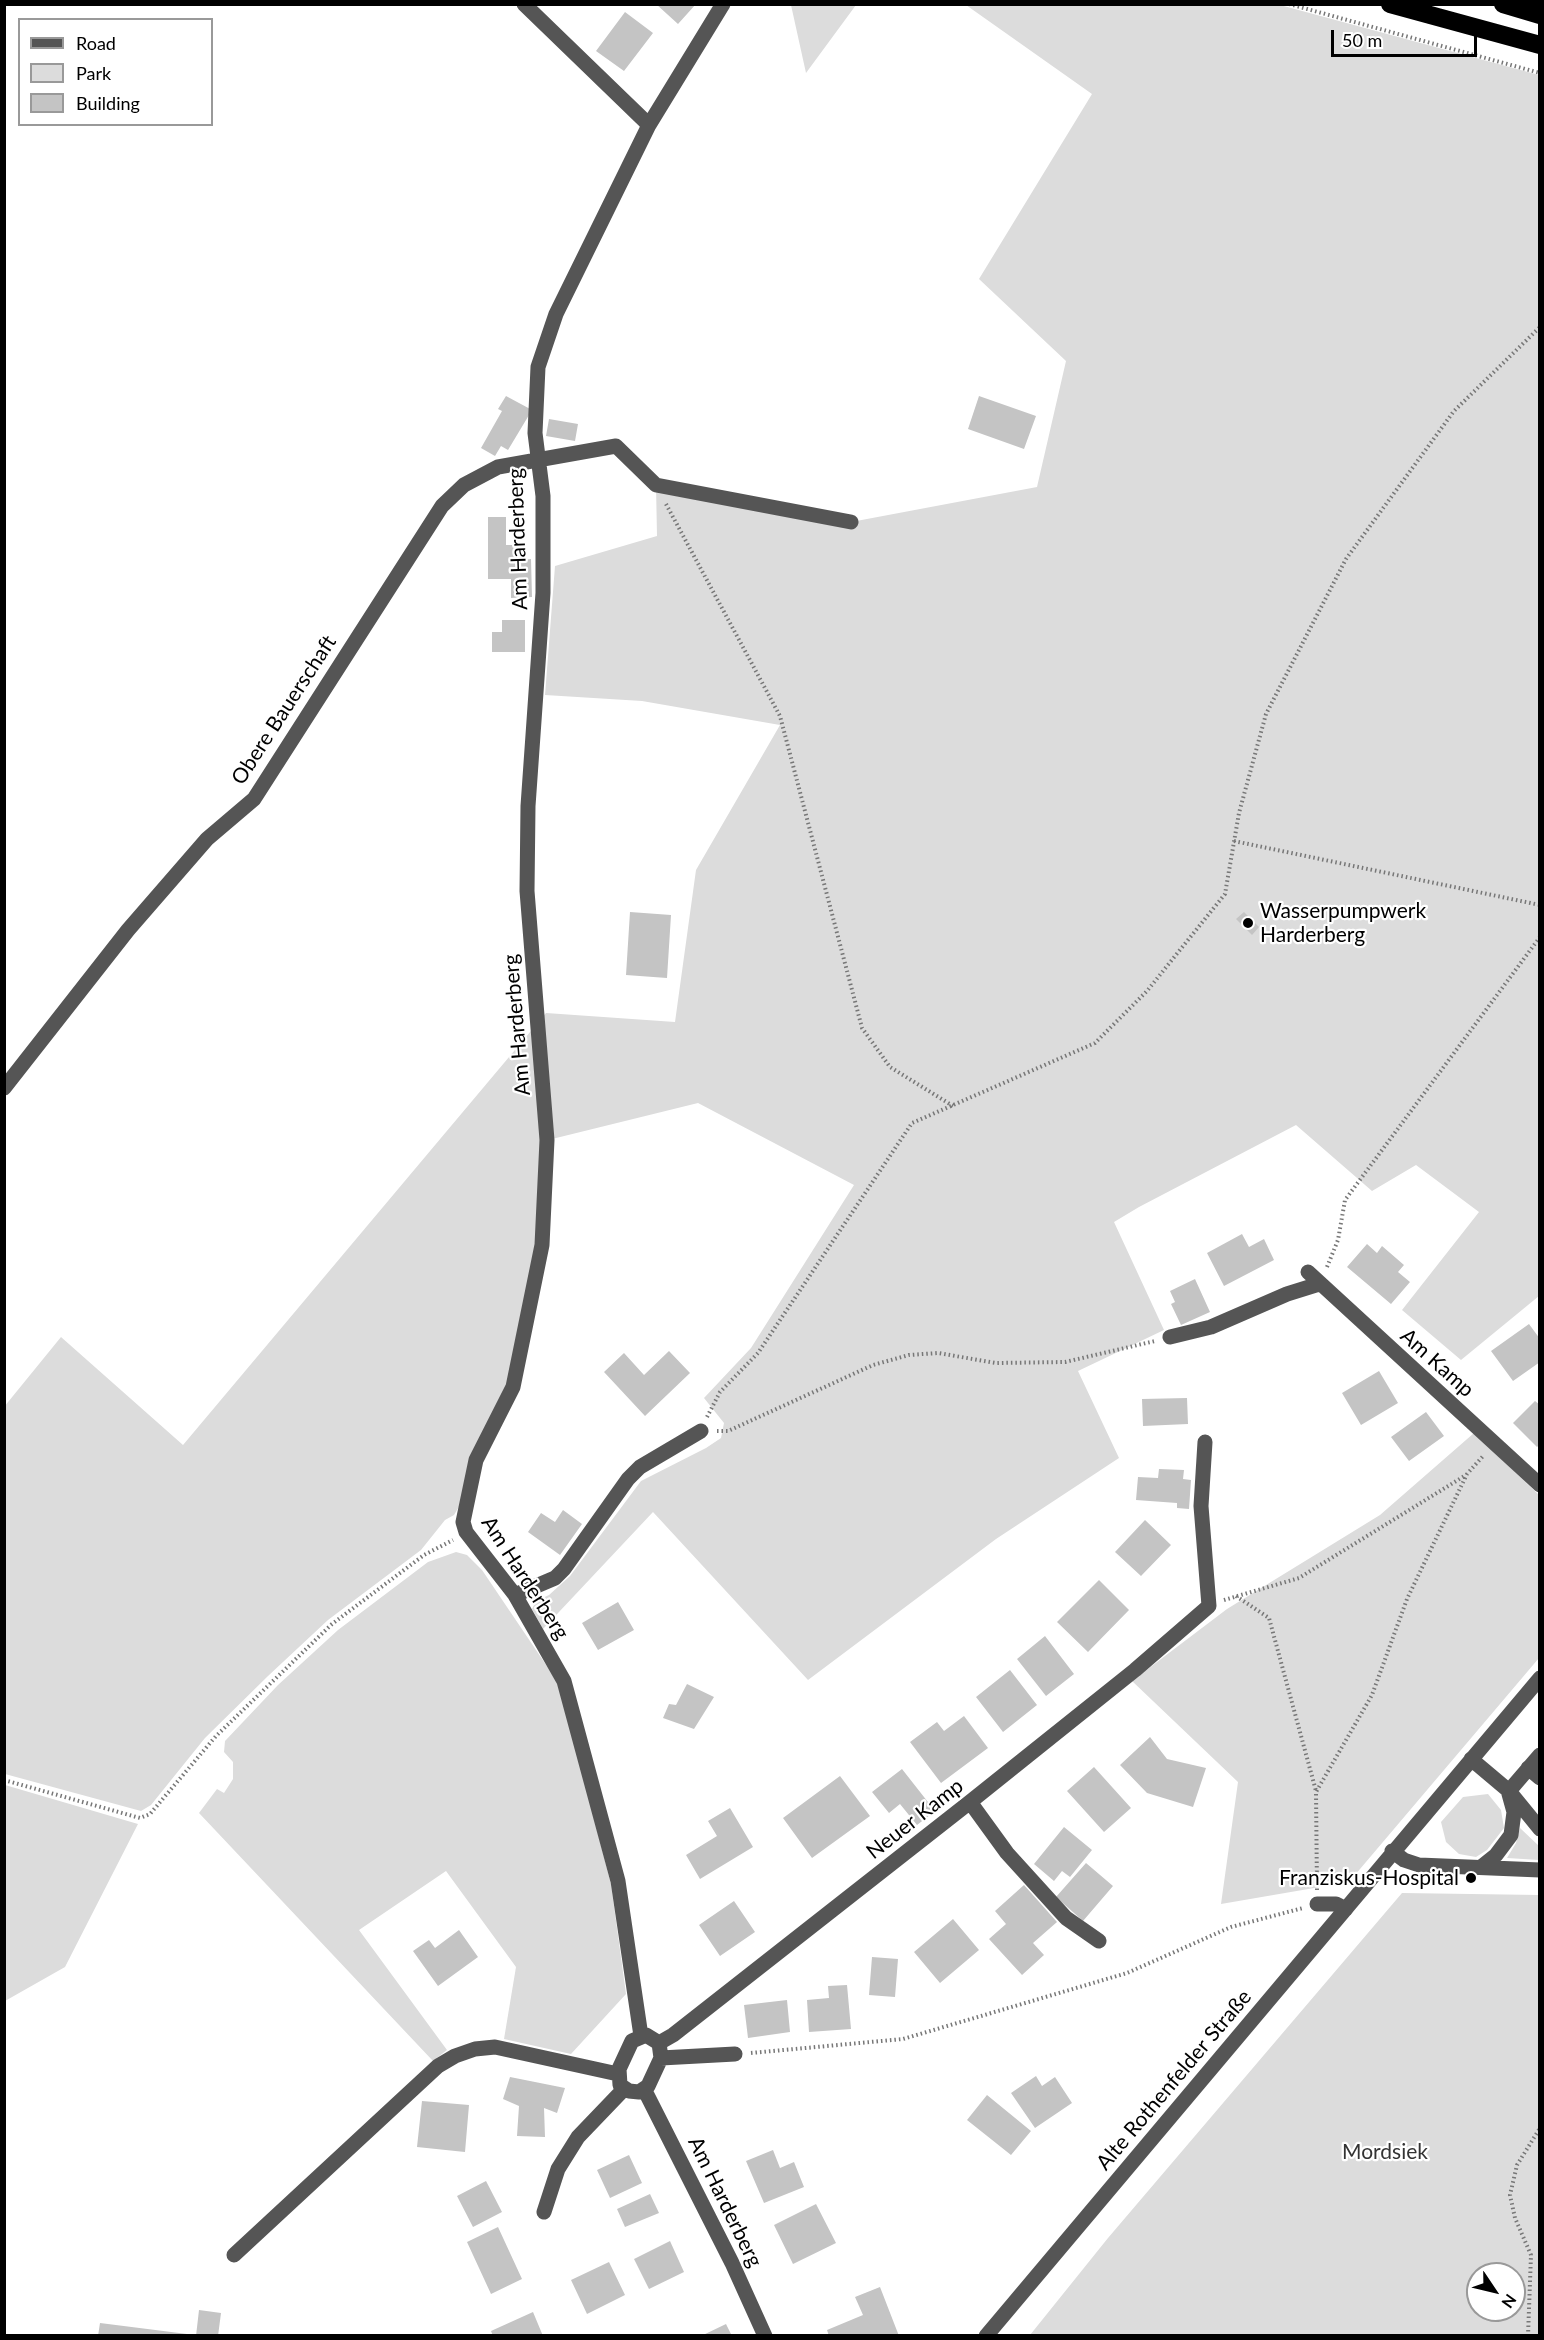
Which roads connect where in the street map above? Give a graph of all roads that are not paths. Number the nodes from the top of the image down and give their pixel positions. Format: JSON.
{"nodes":[{"id":1,"x":524,"y":4,"type":"edge"},
{"id":2,"x":723,"y":4,"type":"edge"},
{"id":3,"x":1390,"y":4,"type":"edge"},
{"id":4,"x":1503,"y":4,"type":"edge"},
{"id":5,"x":1539,"y":15,"type":"edge"},
{"id":6,"x":1539,"y":45,"type":"edge"},
{"id":7,"x":650,"y":125,"type":"junction"},
{"id":8,"x":537,"y":460,"type":"junction"},
{"id":9,"x":851,"y":522,"type":"dead end"},
{"id":10,"x":4,"y":1088,"type":"edge"},
{"id":11,"x":1308,"y":1272,"type":"dead end"},
{"id":12,"x":1319,"y":1284,"type":"junction"},
{"id":13,"x":1170,"y":1337,"type":"road end"},
{"id":14,"x":701,"y":1431,"type":"road end"},
{"id":15,"x":1205,"y":1442,"type":"dead end"},
{"id":16,"x":1539,"y":1485,"type":"edge"},
{"id":17,"x":515,"y":1595,"type":"junction"},
{"id":18,"x":1539,"y":1678,"type":"edge"},
{"id":19,"x":1539,"y":1755,"type":"edge"},
{"id":20,"x":1471,"y":1759,"type":"junction"},
{"id":21,"x":1534,"y":1773,"type":"edge"},
{"id":22,"x":1509,"y":1791,"type":"junction"},
{"id":23,"x":970,"y":1802,"type":"junction"},
{"id":24,"x":1539,"y":1829,"type":"edge"},
{"id":25,"x":1392,"y":1851,"type":"junction"},
{"id":26,"x":1481,"y":1867,"type":"junction"},
{"id":27,"x":1539,"y":1870,"type":"edge"},
{"id":28,"x":1317,"y":1904,"type":"road end"},
{"id":29,"x":1346,"y":1909,"type":"junction"},
{"id":30,"x":1099,"y":1941,"type":"dead end"},
{"id":31,"x":641,"y":2036,"type":"junction"},
{"id":32,"x":660,"y":2050,"type":"junction"},
{"id":33,"x":735,"y":2054,"type":"road end"},
{"id":34,"x":621,"y":2082,"type":"junction"},
{"id":35,"x":644,"y":2090,"type":"junction"},
{"id":36,"x":544,"y":2212,"type":"dead end"},
{"id":37,"x":234,"y":2254,"type":"dead end"},
{"id":38,"x":765,"y":2336,"type":"edge"},
{"id":39,"x":986,"y":2336,"type":"edge"}],
"edges":[{"from":1,"to":7,"type":"street"},
{"from":2,"to":7,"type":"street","name":"Am Harderberg"},
{"from":3,"to":6,"type":"highway"},
{"from":4,"to":5,"type":"highway"},
{"from":7,"to":8,"type":"street","name":"Am Harderberg"},
{"from":8,"to":9,"type":"street","name":"Obere Bauerschaft"},
{"from":8,"to":10,"type":"street","name":"Obere Bauerschaft"},
{"from":8,"to":17,"type":"street","name":"Am Harderberg"},
{"from":11,"to":12,"type":"street","name":"Am Kamp"},
{"from":12,"to":13,"type":"street"},
{"from":12,"to":16,"type":"street","name":"Am Kamp"},
{"from":14,"to":17,"type":"street"},
{"from":15,"to":23,"type":"street","name":"Neuer Kamp"},
{"from":17,"to":31,"type":"street","name":"Am Harderberg"},
{"from":18,"to":20,"type":"street","name":"Alte Rothenfelder Straße"},
{"from":19,"to":21,"type":"street"},
{"from":20,"to":22,"type":"street"},
{"from":20,"to":25,"type":"street","name":"Alte Rothenfelder Straße"},
{"from":21,"to":22,"type":"street"},
{"from":22,"to":24,"type":"street"},
{"from":22,"to":26,"type":"street"},
{"from":23,"to":30,"type":"street"},
{"from":23,"to":32,"type":"street","name":"Neuer Kamp"},
{"from":25,"to":26,"type":"street"},
{"from":25,"to":29,"type":"street","name":"Alte Rothenfelder Straße"},
{"from":26,"to":27,"type":"street"},
{"from":28,"to":29,"type":"street"},
{"from":29,"to":39,"type":"street","name":"Alte Rothenfelder Straße"},
{"from":31,"to":32,"type":"street"},
{"from":31,"to":34,"type":"street"},
{"from":32,"to":33,"type":"street"},
{"from":32,"to":35,"type":"street"},
{"from":34,"to":35,"type":"street"},
{"from":34,"to":36,"type":"street"},
{"from":34,"to":37,"type":"street"},
{"from":35,"to":38,"type":"street","name":"Am Harderberg"}]}
